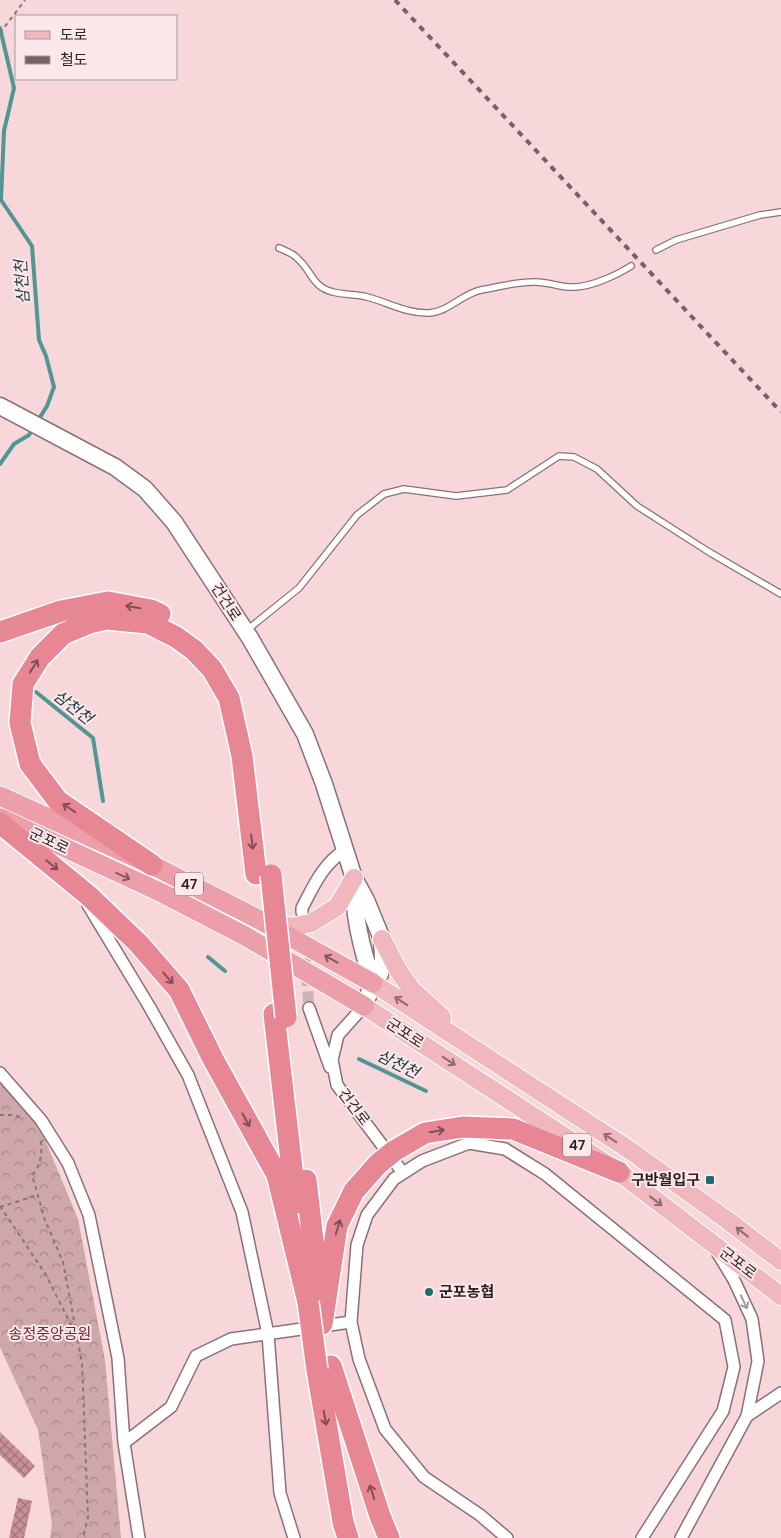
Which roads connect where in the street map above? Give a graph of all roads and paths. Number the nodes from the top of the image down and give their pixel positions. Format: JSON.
{"nodes":[{"id":1,"x":25,"y":0,"type":"edge"},
{"id":2,"x":0,"y":33,"type":"edge"},
{"id":3,"x":781,"y":212,"type":"edge"},
{"id":4,"x":279,"y":248,"type":"dead end"},
{"id":5,"x":656,"y":250,"type":"dead end"},
{"id":6,"x":631,"y":266,"type":"dead end"},
{"id":7,"x":0,"y":406,"type":"edge"},
{"id":8,"x":781,"y":594,"type":"edge"},
{"id":9,"x":245,"y":631,"type":"junction"},
{"id":10,"x":0,"y":632,"type":"edge"},
{"id":11,"x":0,"y":796,"type":"edge"},
{"id":12,"x":0,"y":818,"type":"edge"},
{"id":13,"x":0,"y":823,"type":"edge"},
{"id":14,"x":345,"y":850,"type":"junction"},
{"id":15,"x":152,"y":865,"type":"junction"},
{"id":16,"x":264,"y":874,"type":"junction"},
{"id":17,"x":354,"y":878,"type":"junction"},
{"id":18,"x":76,"y":885,"type":"junction"},
{"id":19,"x":302,"y":912,"type":"dead end"},
{"id":20,"x":254,"y":917,"type":"junction"},
{"id":21,"x":382,"y":940,"type":"junction"},
{"id":22,"x":373,"y":983,"type":"junction"},
{"id":23,"x":364,"y":1006,"type":"junction"},
{"id":24,"x":309,"y":1008,"type":"tunnel mouth"},
{"id":25,"x":441,"y":1027,"type":"junction"},
{"id":26,"x":0,"y":1073,"type":"edge"},
{"id":27,"x":337,"y":1085,"type":"junction"},
{"id":28,"x":0,"y":1115,"type":"edge"},
{"id":29,"x":30,"y":1122,"type":"dead end"},
{"id":30,"x":38,"y":1136,"type":"dead end"},
{"id":31,"x":619,"y":1172,"type":"junction"},
{"id":32,"x":403,"y":1173,"type":"junction"},
{"id":33,"x":38,"y":1195,"type":"junction"},
{"id":34,"x":0,"y":1207,"type":"edge"},
{"id":35,"x":712,"y":1244,"type":"junction"},
{"id":36,"x":781,"y":1261,"type":"edge"},
{"id":37,"x":781,"y":1296,"type":"edge"},
{"id":38,"x":314,"y":1302,"type":"junction"},
{"id":39,"x":351,"y":1322,"type":"junction"},
{"id":40,"x":322,"y":1324,"type":"junction"},
{"id":41,"x":268,"y":1334,"type":"junction"},
{"id":42,"x":77,"y":1337,"type":"junction"},
{"id":43,"x":324,"y":1368,"type":"junction"},
{"id":44,"x":781,"y":1393,"type":"edge"},
{"id":45,"x":747,"y":1416,"type":"junction"},
{"id":46,"x":124,"y":1443,"type":"junction"},
{"id":47,"x":345,"y":1533,"type":"edge"},
{"id":48,"x":82,"y":1538,"type":"edge"},
{"id":49,"x":139,"y":1538,"type":"edge"},
{"id":50,"x":294,"y":1538,"type":"edge"},
{"id":51,"x":389,"y":1538,"type":"edge"},
{"id":52,"x":507,"y":1538,"type":"edge"},
{"id":53,"x":642,"y":1538,"type":"edge"},
{"id":54,"x":681,"y":1538,"type":"edge"}],
"edges":[{"from":1,"to":2,"type":"path"},
{"from":3,"to":5,"type":"lane"},
{"from":4,"to":6,"type":"lane"},
{"from":7,"to":9,"type":"main road","name":"건건로"},
{"from":8,"to":9,"type":"lane"},
{"from":9,"to":14,"type":"main road","name":"건건로"},
{"from":16,"to":10,"type":"highway","one_way":true},
{"from":11,"to":15,"type":"highway","name":"군포로","number":"47"},
{"from":12,"to":23,"type":"highway","name":"군포로","number":"47","one_way":true},
{"from":13,"to":18,"type":"highway","one_way":true},
{"from":14,"to":17,"type":"main road","name":"건건로"},
{"from":14,"to":19,"type":"street"},
{"from":15,"to":16,"type":"highway","one_way":true},
{"from":15,"to":20,"type":"highway","name":"군포로","number":"47"},
{"from":16,"to":38,"type":"highway","bridge":true},
{"from":17,"to":20,"type":"main road"},
{"from":17,"to":21,"type":"main road","name":"건건로"},
{"from":17,"to":22,"type":"main road","name":"건건로"},
{"from":18,"to":38,"type":"highway","one_way":true},
{"from":18,"to":41,"type":"street"},
{"from":22,"to":20,"type":"highway","name":"군포로","number":"47","one_way":true},
{"from":21,"to":22,"type":"main road","name":"건건로"},
{"from":21,"to":25,"type":"main road"},
{"from":22,"to":23,"type":"main road","name":"건건로"},
{"from":25,"to":22,"type":"main road","name":"군포로","number":"47","one_way":true},
{"from":23,"to":27,"type":"street","name":"건건로"},
{"from":23,"to":31,"type":"main road","name":"군포로","number":"47","one_way":true},
{"from":24,"to":27,"type":"street"},
{"from":36,"to":25,"type":"main road","name":"군포로","number":"47","one_way":true},
{"from":26,"to":46,"type":"street"},
{"from":27,"to":32,"type":"street","name":"건건로"},
{"from":28,"to":29,"type":"path"},
{"from":30,"to":33,"type":"path"},
{"from":31,"to":35,"type":"main road","name":"군포로","number":"47","one_way":true},
{"from":40,"to":31,"type":"highway","one_way":true},
{"from":32,"to":39,"type":"street"},
{"from":32,"to":53,"type":"street"},
{"from":33,"to":34,"type":"path"},
{"from":33,"to":42,"type":"path"},
{"from":34,"to":42,"type":"path"},
{"from":35,"to":37,"type":"main road","name":"군포로","number":"47"},
{"from":35,"to":45,"type":"street","one_way":true},
{"from":38,"to":40,"type":"highway"},
{"from":38,"to":43,"type":"highway","bridge":true},
{"from":39,"to":41,"type":"street"},
{"from":39,"to":52,"type":"street"},
{"from":40,"to":43,"type":"highway"},
{"from":41,"to":46,"type":"street"},
{"from":41,"to":50,"type":"street"},
{"from":42,"to":48,"type":"path"},
{"from":43,"to":47,"type":"highway","one_way":true},
{"from":51,"to":43,"type":"highway","one_way":true},
{"from":44,"to":45,"type":"street"},
{"from":45,"to":54,"type":"street"},
{"from":46,"to":49,"type":"street"}]}
